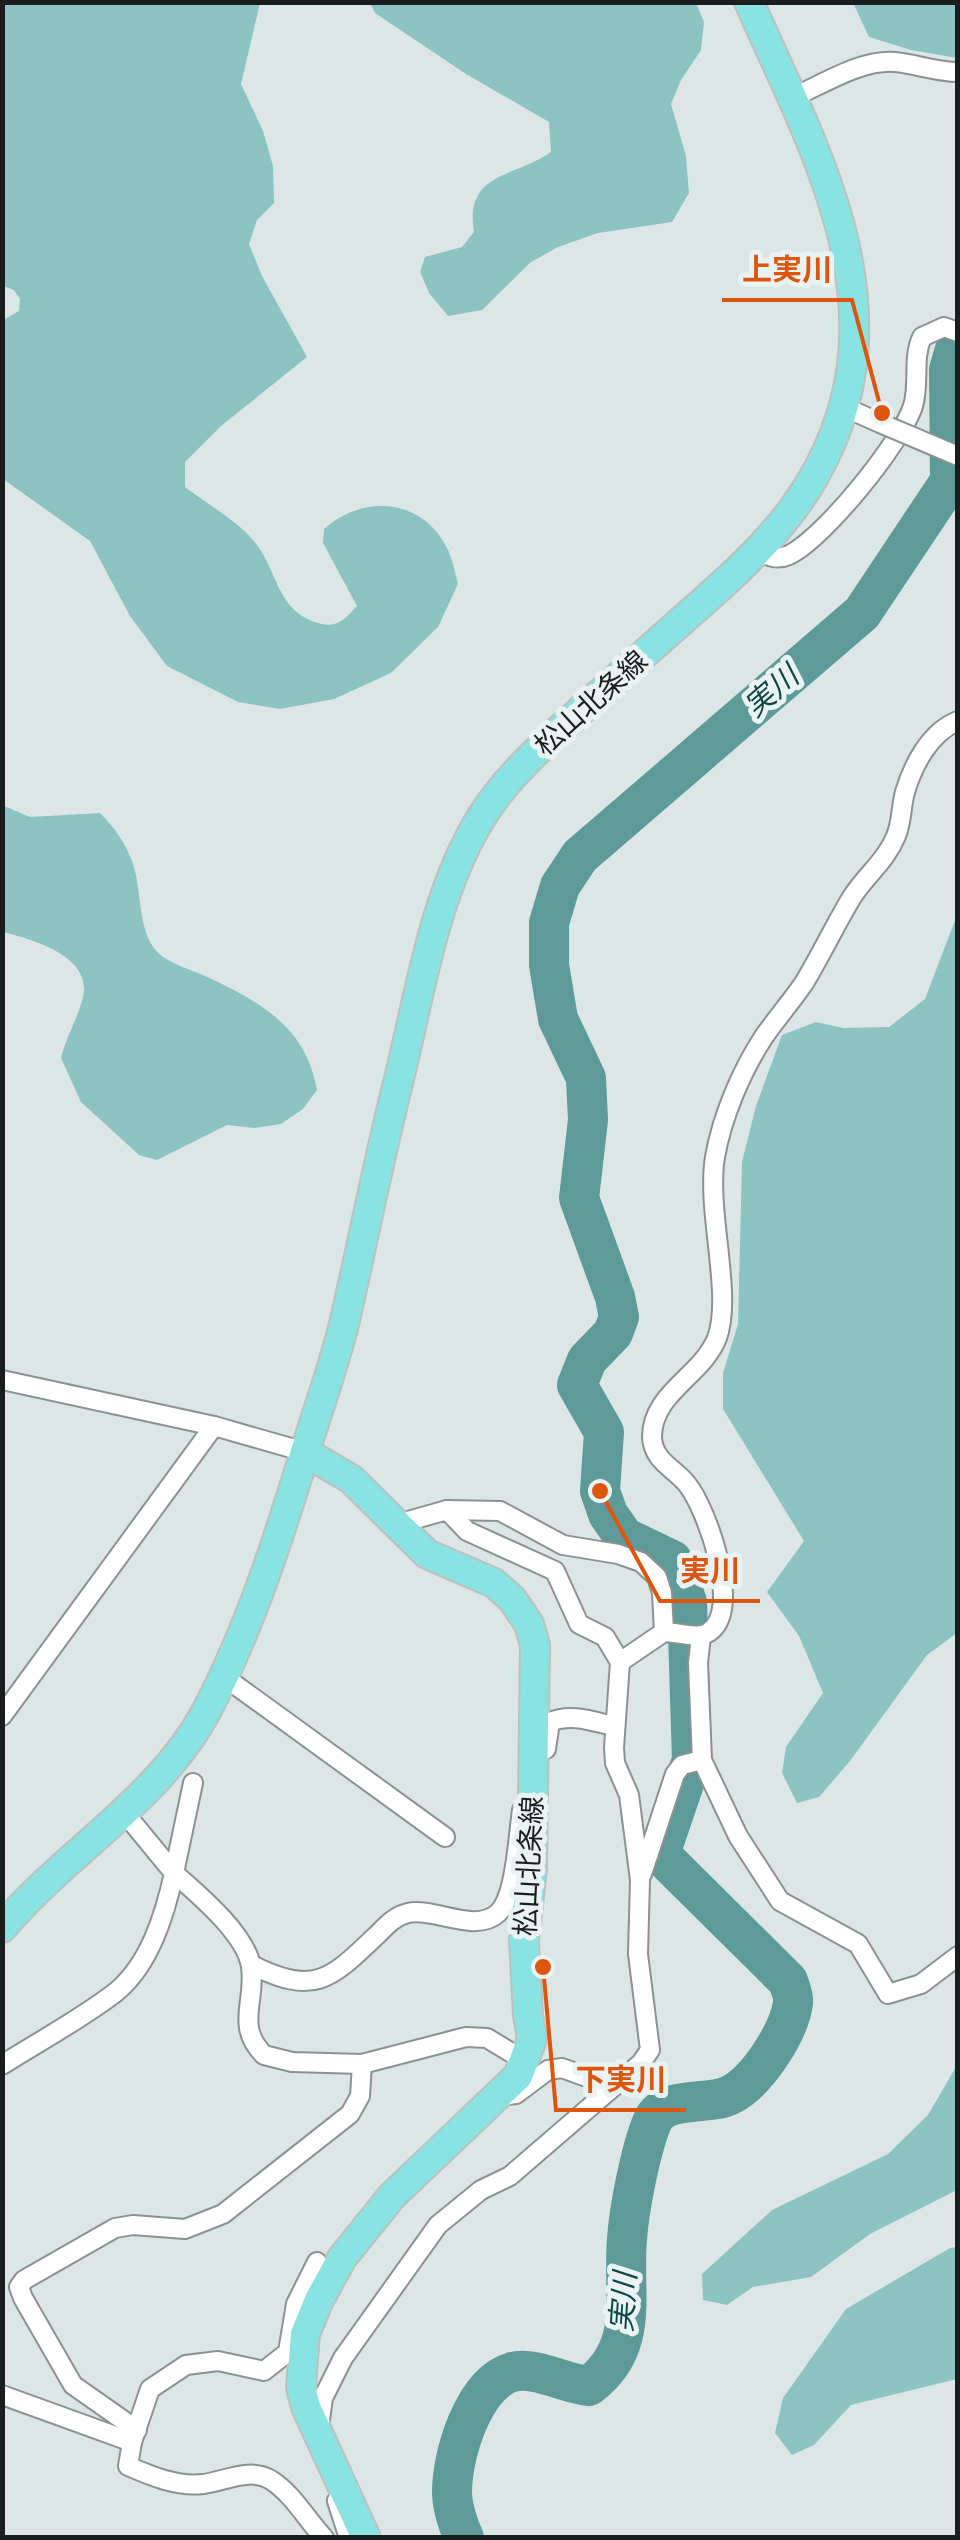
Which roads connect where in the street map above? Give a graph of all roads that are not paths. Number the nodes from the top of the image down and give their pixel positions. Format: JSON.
{"nodes":[{"id":1,"x":749,"y":2,"type":"edge"},
{"id":2,"x":958,"y":72,"type":"edge"},
{"id":3,"x":791,"y":98,"type":"junction"},
{"id":4,"x":951,"y":329,"type":"edge"},
{"id":5,"x":844,"y":407,"type":"junction"},
{"id":6,"x":958,"y":456,"type":"edge"},
{"id":7,"x":760,"y":552,"type":"junction"},
{"id":8,"x":958,"y":722,"type":"edge"},
{"id":9,"x":2,"y":1380,"type":"edge"},
{"id":10,"x":214,"y":1426,"type":"junction"},
{"id":11,"x":305,"y":1452,"type":"junction"},
{"id":12,"x":447,"y":1510,"type":"junction"},
{"id":13,"x":394,"y":1524,"type":"junction"},
{"id":14,"x":668,"y":1632,"type":"junction"},
{"id":15,"x":697,"y":1636,"type":"junction"},
{"id":16,"x":620,"y":1662,"type":"junction"},
{"id":17,"x":223,"y":1676,"type":"junction"},
{"id":18,"x":2,"y":1716,"type":"edge"},
{"id":19,"x":613,"y":1726,"type":"junction"},
{"id":20,"x":534,"y":1746,"type":"junction"},
{"id":21,"x":694,"y":1762,"type":"junction"},
{"id":22,"x":192,"y":1783,"type":"dead end"},
{"id":23,"x":533,"y":1789,"type":"junction"},
{"id":24,"x":123,"y":1811,"type":"junction"},
{"id":25,"x":445,"y":1837,"type":"dead end"},
{"id":26,"x":174,"y":1873,"type":"junction"},
{"id":27,"x":640,"y":1880,"type":"junction"},
{"id":28,"x":2,"y":1928,"type":"edge"},
{"id":29,"x":958,"y":1956,"type":"edge"},
{"id":30,"x":252,"y":1965,"type":"junction"},
{"id":31,"x":525,"y":2061,"type":"junction"},
{"id":32,"x":2,"y":2064,"type":"edge"},
{"id":33,"x":362,"y":2064,"type":"junction"},
{"id":34,"x":617,"y":2081,"type":"junction"},
{"id":35,"x":498,"y":2095,"type":"junction"},
{"id":36,"x":317,"y":2262,"type":"dead end"},
{"id":37,"x":298,"y":2333,"type":"junction"},
{"id":38,"x":2,"y":2395,"type":"edge"},
{"id":39,"x":318,"y":2435,"type":"junction"},
{"id":40,"x":135,"y":2436,"type":"junction"},
{"id":41,"x":345,"y":2495,"type":"junction"},
{"id":42,"x":324,"y":2538,"type":"edge"},
{"id":43,"x":349,"y":2538,"type":"edge"},
{"id":44,"x":366,"y":2538,"type":"edge"}],
"edges":[{"from":1,"to":3,"type":"main road","name":"松山北条線"},
{"from":2,"to":3,"type":"street"},
{"from":3,"to":5,"type":"main road","name":"松山北条線"},
{"from":4,"to":7,"type":"street"},
{"from":5,"to":6,"type":"street","bridge":true},
{"from":5,"to":7,"type":"main road","name":"松山北条線"},
{"from":7,"to":11,"type":"main road","name":"松山北条線"},
{"from":8,"to":15,"type":"street"},
{"from":9,"to":10,"type":"street"},
{"from":10,"to":11,"type":"street"},
{"from":10,"to":18,"type":"street"},
{"from":11,"to":13,"type":"main road","name":"松山北条線"},
{"from":11,"to":17,"type":"main road","name":"松山北条線"},
{"from":12,"to":13,"type":"street"},
{"from":12,"to":14,"type":"street"},
{"from":12,"to":16,"type":"street"},
{"from":13,"to":20,"type":"main road","name":"松山北条線"},
{"from":14,"to":15,"type":"street"},
{"from":14,"to":16,"type":"street"},
{"from":15,"to":21,"type":"street"},
{"from":16,"to":19,"type":"street"},
{"from":17,"to":24,"type":"main road","name":"松山北条線"},
{"from":17,"to":25,"type":"street"},
{"from":19,"to":20,"type":"street"},
{"from":19,"to":27,"type":"street"},
{"from":20,"to":23,"type":"main road","name":"松山北条線"},
{"from":21,"to":27,"type":"street"},
{"from":21,"to":29,"type":"street"},
{"from":22,"to":26,"type":"street"},
{"from":23,"to":30,"type":"street"},
{"from":23,"to":31,"type":"main road","name":"松山北条線"},
{"from":24,"to":26,"type":"street"},
{"from":24,"to":28,"type":"main road","name":"松山北条線"},
{"from":26,"to":30,"type":"street"},
{"from":26,"to":32,"type":"street"},
{"from":27,"to":34,"type":"street"},
{"from":30,"to":33,"type":"street"},
{"from":31,"to":33,"type":"street"},
{"from":31,"to":35,"type":"main road"},
{"from":33,"to":40,"type":"street"},
{"from":34,"to":35,"type":"street"},
{"from":34,"to":39,"type":"street"},
{"from":35,"to":37,"type":"main road"},
{"from":36,"to":37,"type":"street"},
{"from":37,"to":39,"type":"main road"},
{"from":37,"to":40,"type":"street"},
{"from":38,"to":40,"type":"street"},
{"from":39,"to":41,"type":"main road"},
{"from":40,"to":42,"type":"street"},
{"from":41,"to":43,"type":"street"},
{"from":41,"to":44,"type":"main road"}]}
